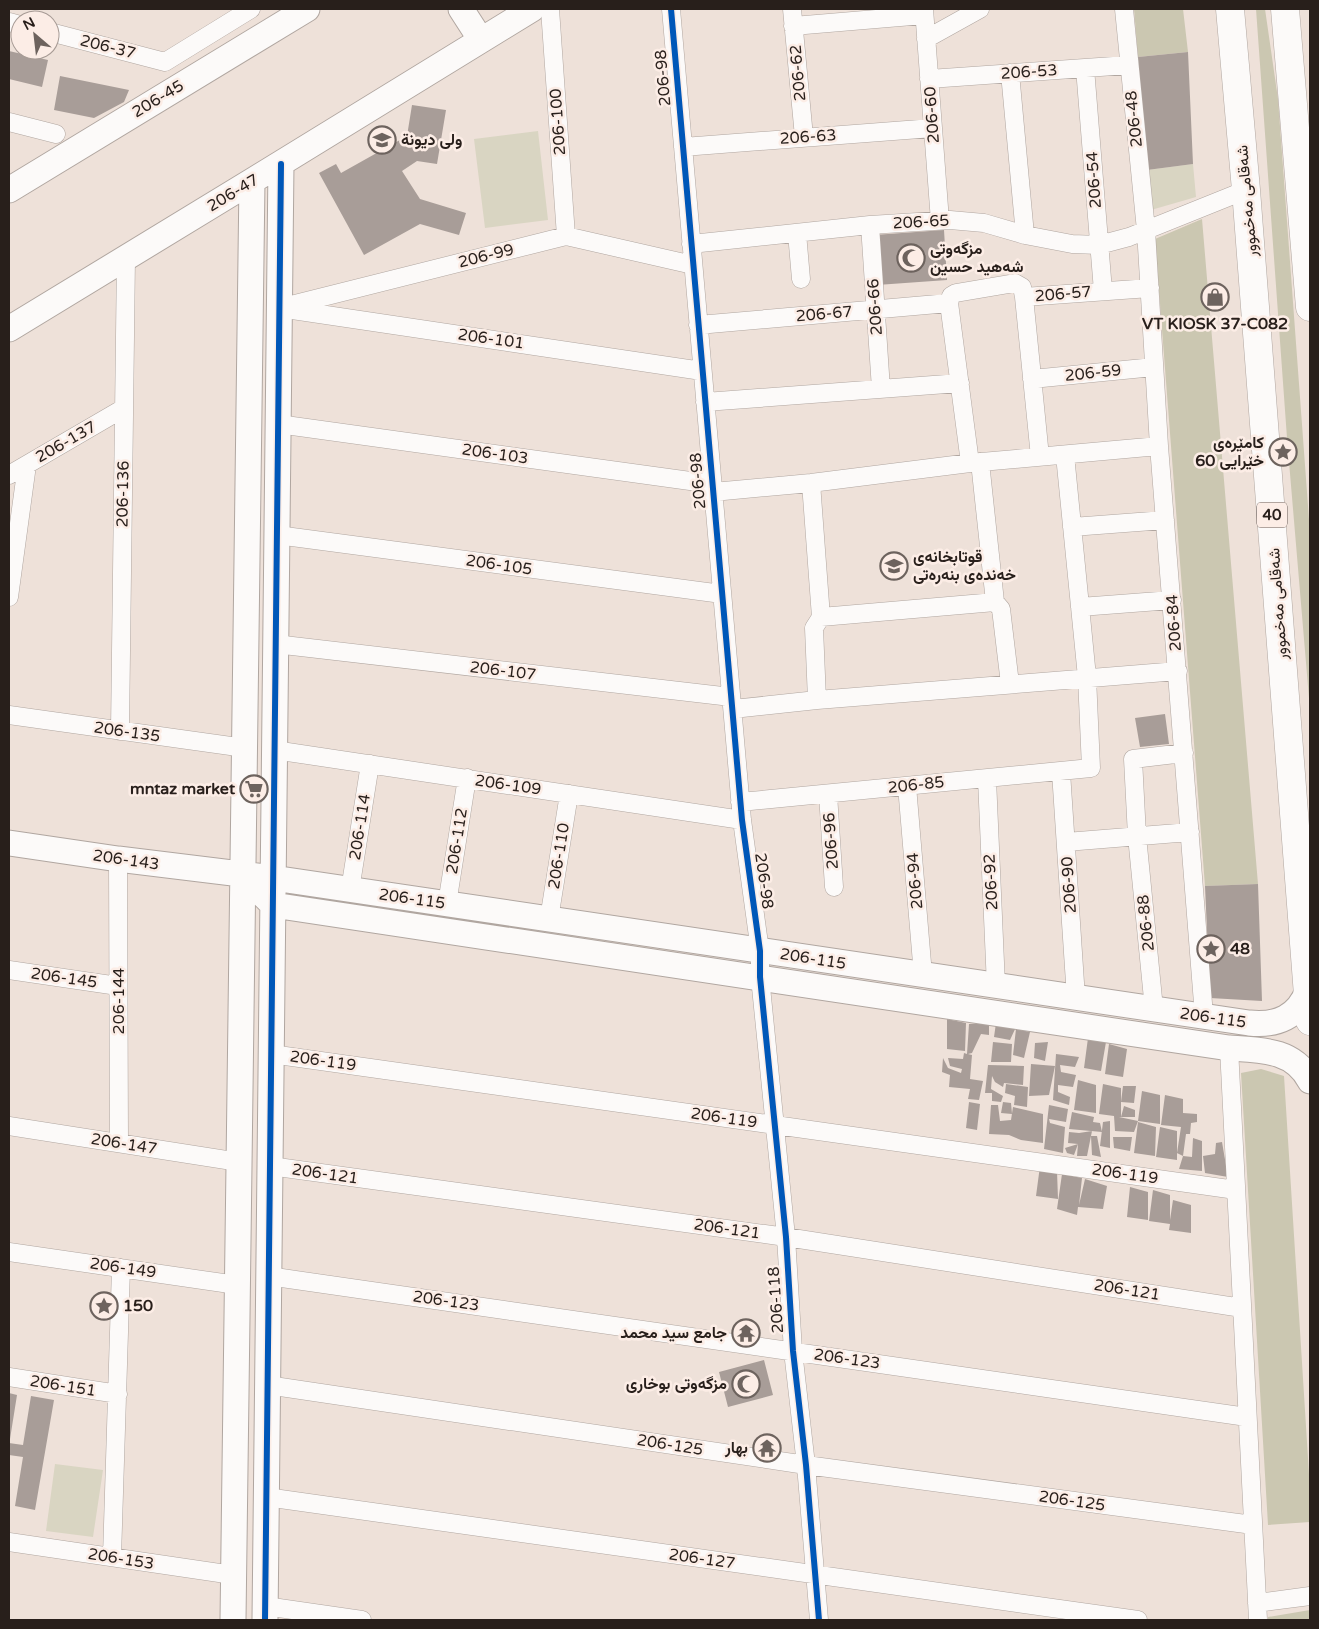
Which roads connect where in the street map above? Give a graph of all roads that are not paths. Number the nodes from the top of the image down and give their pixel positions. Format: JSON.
{"nodes":[{"id":1,"x":251,"y":9,"type":"edge"},
{"id":2,"x":307,"y":9,"type":"edge"},
{"id":3,"x":461,"y":9,"type":"edge"},
{"id":4,"x":532,"y":9,"type":"edge"},
{"id":5,"x":550,"y":9,"type":"edge"},
{"id":6,"x":671,"y":9,"type":"edge"},
{"id":7,"x":980,"y":9,"type":"edge"},
{"id":8,"x":1124,"y":9,"type":"edge"},
{"id":9,"x":1230,"y":9,"type":"edge"},
{"id":10,"x":1285,"y":9,"type":"edge"},
{"id":11,"x":924,"y":12,"type":"edge"},
{"id":12,"x":793,"y":17,"type":"edge"},
{"id":13,"x":60,"y":35,"type":"edge"},
{"id":14,"x":926,"y":39,"type":"junction"},
{"id":15,"x":481,"y":40,"type":"junction"},
{"id":16,"x":1128,"y":65,"type":"junction"},
{"id":17,"x":1085,"y":68,"type":"junction"},
{"id":18,"x":1010,"y":73,"type":"junction"},
{"id":19,"x":929,"y":79,"type":"junction"},
{"id":20,"x":9,"y":122,"type":"edge"},
{"id":21,"x":933,"y":128,"type":"junction"},
{"id":22,"x":56,"y":134,"type":"dead end"},
{"id":23,"x":804,"y":138,"type":"junction"},
{"id":24,"x":683,"y":147,"type":"junction"},
{"id":25,"x":281,"y":164,"type":"junction"},
{"id":26,"x":252,"y":182,"type":"junction"},
{"id":27,"x":9,"y":190,"type":"edge"},
{"id":28,"x":1246,"y":190,"type":"junction"},
{"id":29,"x":940,"y":221,"type":"junction"},
{"id":30,"x":870,"y":225,"type":"junction"},
{"id":31,"x":1146,"y":230,"type":"junction"},
{"id":32,"x":797,"y":233,"type":"junction"},
{"id":33,"x":1025,"y":235,"type":"junction"},
{"id":34,"x":566,"y":236,"type":"junction"},
{"id":35,"x":691,"y":244,"type":"junction"},
{"id":36,"x":1099,"y":245,"type":"junction"},
{"id":37,"x":126,"y":257,"type":"junction"},
{"id":38,"x":693,"y":265,"type":"junction"},
{"id":39,"x":801,"y":279,"type":"dead end"},
{"id":40,"x":1150,"y":288,"type":"junction"},
{"id":41,"x":1103,"y":291,"type":"junction"},
{"id":42,"x":953,"y":298,"type":"junction"},
{"id":43,"x":1024,"y":298,"type":"junction"},
{"id":44,"x":279,"y":308,"type":"junction"},
{"id":45,"x":1310,"y":308,"type":"edge"},
{"id":46,"x":875,"y":310,"type":"junction"},
{"id":47,"x":698,"y":325,"type":"junction"},
{"id":48,"x":9,"y":329,"type":"edge"},
{"id":49,"x":1154,"y":367,"type":"junction"},
{"id":50,"x":702,"y":371,"type":"junction"},
{"id":51,"x":1032,"y":379,"type":"junction"},
{"id":52,"x":960,"y":383,"type":"junction"},
{"id":53,"x":881,"y":390,"type":"junction"},
{"id":54,"x":705,"y":402,"type":"junction"},
{"id":55,"x":124,"y":408,"type":"junction"},
{"id":56,"x":278,"y":424,"type":"junction"},
{"id":57,"x":1159,"y":446,"type":"junction"},
{"id":58,"x":1065,"y":455,"type":"junction"},
{"id":59,"x":1040,"y":457,"type":"junction"},
{"id":60,"x":975,"y":463,"type":"junction"},
{"id":61,"x":27,"y":464,"type":"junction"},
{"id":62,"x":9,"y":475,"type":"edge"},
{"id":63,"x":810,"y":483,"type":"junction"},
{"id":64,"x":713,"y":488,"type":"junction"},
{"id":65,"x":1165,"y":520,"type":"junction"},
{"id":66,"x":1072,"y":528,"type":"junction"},
{"id":67,"x":277,"y":535,"type":"junction"},
{"id":68,"x":722,"y":594,"type":"junction"},
{"id":69,"x":9,"y":597,"type":"edge"},
{"id":70,"x":1172,"y":600,"type":"junction"},
{"id":71,"x":994,"y":602,"type":"junction"},
{"id":72,"x":1080,"y":607,"type":"junction"},
{"id":73,"x":821,"y":617,"type":"junction"},
{"id":74,"x":275,"y":644,"type":"junction"},
{"id":75,"x":1178,"y":671,"type":"junction"},
{"id":76,"x":1087,"y":678,"type":"junction"},
{"id":77,"x":1010,"y":684,"type":"junction"},
{"id":78,"x":817,"y":700,"type":"junction"},
{"id":79,"x":732,"y":703,"type":"junction"},
{"id":80,"x":9,"y":715,"type":"edge"},
{"id":81,"x":120,"y":731,"type":"junction"},
{"id":82,"x":244,"y":748,"type":"junction"},
{"id":83,"x":274,"y":750,"type":"junction"},
{"id":84,"x":1184,"y":753,"type":"junction"},
{"id":85,"x":370,"y":764,"type":"junction"},
{"id":86,"x":1061,"y":772,"type":"junction"},
{"id":87,"x":467,"y":778,"type":"junction"},
{"id":88,"x":986,"y":779,"type":"junction"},
{"id":89,"x":907,"y":786,"type":"junction"},
{"id":90,"x":568,"y":794,"type":"junction"},
{"id":91,"x":828,"y":794,"type":"junction"},
{"id":92,"x":740,"y":802,"type":"junction"},
{"id":93,"x":742,"y":820,"type":"junction"},
{"id":94,"x":1190,"y":832,"type":"junction"},
{"id":95,"x":1137,"y":836,"type":"junction"},
{"id":96,"x":1066,"y":842,"type":"junction"},
{"id":97,"x":9,"y":843,"type":"edge"},
{"id":98,"x":118,"y":859,"type":"junction"},
{"id":99,"x":243,"y":874,"type":"junction"},
{"id":100,"x":273,"y":878,"type":"junction"},
{"id":101,"x":834,"y":887,"type":"dead end"},
{"id":102,"x":350,"y":890,"type":"junction"},
{"id":103,"x":446,"y":904,"type":"junction"},
{"id":104,"x":273,"y":905,"type":"junction"},
{"id":105,"x":550,"y":919,"type":"junction"},
{"id":106,"x":760,"y":951,"type":"junction"},
{"id":107,"x":9,"y":970,"type":"edge"},
{"id":108,"x":923,"y":975,"type":"junction"},
{"id":109,"x":760,"y":977,"type":"junction"},
{"id":110,"x":118,"y":986,"type":"junction"},
{"id":111,"x":996,"y":986,"type":"junction"},
{"id":112,"x":1308,"y":990,"type":"junction"},
{"id":113,"x":1076,"y":998,"type":"junction"},
{"id":114,"x":1154,"y":1009,"type":"junction"},
{"id":115,"x":1204,"y":1016,"type":"junction"},
{"id":116,"x":1310,"y":1021,"type":"edge"},
{"id":117,"x":1261,"y":1024,"type":"junction"},
{"id":118,"x":1229,"y":1048,"type":"junction"},
{"id":119,"x":1261,"y":1050,"type":"junction"},
{"id":120,"x":271,"y":1054,"type":"junction"},
{"id":121,"x":1310,"y":1081,"type":"edge"},
{"id":122,"x":9,"y":1126,"type":"edge"},
{"id":123,"x":775,"y":1126,"type":"junction"},
{"id":124,"x":119,"y":1142,"type":"junction"},
{"id":125,"x":239,"y":1162,"type":"junction"},
{"id":126,"x":270,"y":1166,"type":"junction"},
{"id":127,"x":1236,"y":1190,"type":"junction"},
{"id":128,"x":786,"y":1237,"type":"junction"},
{"id":129,"x":9,"y":1252,"type":"edge"},
{"id":130,"x":121,"y":1268,"type":"junction"},
{"id":131,"x":268,"y":1276,"type":"junction"},
{"id":132,"x":237,"y":1285,"type":"junction"},
{"id":133,"x":1242,"y":1308,"type":"junction"},
{"id":134,"x":793,"y":1351,"type":"junction"},
{"id":135,"x":9,"y":1378,"type":"edge"},
{"id":136,"x":267,"y":1384,"type":"junction"},
{"id":137,"x":118,"y":1394,"type":"junction"},
{"id":138,"x":1247,"y":1417,"type":"junction"},
{"id":139,"x":806,"y":1465,"type":"junction"},
{"id":140,"x":266,"y":1497,"type":"junction"},
{"id":141,"x":1253,"y":1525,"type":"junction"},
{"id":142,"x":9,"y":1542,"type":"edge"},
{"id":143,"x":112,"y":1557,"type":"junction"},
{"id":144,"x":815,"y":1575,"type":"junction"},
{"id":145,"x":233,"y":1576,"type":"junction"},
{"id":146,"x":1310,"y":1596,"type":"edge"},
{"id":147,"x":1257,"y":1602,"type":"junction"},
{"id":148,"x":265,"y":1613,"type":"edge"},
{"id":149,"x":233,"y":1620,"type":"edge"},
{"id":150,"x":362,"y":1620,"type":"edge"},
{"id":151,"x":819,"y":1620,"type":"edge"},
{"id":152,"x":1138,"y":1620,"type":"edge"},
{"id":153,"x":1258,"y":1620,"type":"edge"}],
"edges":[{"from":1,"to":13,"type":"street","name":"206-37"},
{"from":2,"to":27,"type":"street","name":"206-45"},
{"from":3,"to":15,"type":"street"},
{"from":4,"to":15,"type":"street","name":"206-47"},
{"from":5,"to":34,"type":"street","name":"206-100"},
{"from":6,"to":24,"type":"street","name":"206-98"},
{"from":7,"to":14,"type":"street"},
{"from":8,"to":16,"type":"street","name":"206-48"},
{"from":9,"to":28,"type":"highway","name":"شەقامی مەخموور","number":"40"},
{"from":10,"to":45,"type":"highway"},
{"from":11,"to":12,"type":"street"},
{"from":11,"to":14,"type":"street","name":"206-60"},
{"from":12,"to":23,"type":"street","name":"206-62"},
{"from":14,"to":19,"type":"street","name":"206-60"},
{"from":15,"to":25,"type":"street","name":"206-47"},
{"from":16,"to":17,"type":"street","name":"206-53"},
{"from":16,"to":31,"type":"street","name":"206-48"},
{"from":17,"to":18,"type":"street","name":"206-53"},
{"from":17,"to":36,"type":"street","name":"206-54"},
{"from":18,"to":19,"type":"street","name":"206-53"},
{"from":18,"to":33,"type":"street"},
{"from":19,"to":21,"type":"street","name":"206-60"},
{"from":20,"to":22,"type":"street"},
{"from":21,"to":23,"type":"street","name":"206-63"},
{"from":21,"to":29,"type":"street","name":"206-60"},
{"from":23,"to":24,"type":"street","name":"206-63"},
{"from":24,"to":35,"type":"street","name":"206-98"},
{"from":25,"to":26,"type":"street","name":"206-47"},
{"from":25,"to":44,"type":"street"},
{"from":26,"to":37,"type":"street","name":"206-47"},
{"from":26,"to":82,"type":"street"},
{"from":28,"to":31,"type":"street","name":"206-65"},
{"from":28,"to":112,"type":"highway","name":"شەقامی مەخموور","number":"40"},
{"from":29,"to":30,"type":"street","name":"206-65"},
{"from":29,"to":33,"type":"street","name":"206-65"},
{"from":30,"to":32,"type":"street","name":"206-65"},
{"from":30,"to":46,"type":"street","name":"206-66"},
{"from":31,"to":36,"type":"street","name":"206-65"},
{"from":31,"to":40,"type":"street","name":"206-84"},
{"from":32,"to":35,"type":"street","name":"206-65"},
{"from":32,"to":39,"type":"street"},
{"from":33,"to":36,"type":"street","name":"206-65"},
{"from":34,"to":38,"type":"street","name":"206-99"},
{"from":34,"to":44,"type":"street","name":"206-99"},
{"from":35,"to":38,"type":"street","name":"206-98"},
{"from":36,"to":41,"type":"street","name":"206-54"},
{"from":37,"to":48,"type":"street","name":"206-47"},
{"from":37,"to":55,"type":"street","name":"206-136"},
{"from":38,"to":47,"type":"street","name":"206-98"},
{"from":40,"to":41,"type":"street","name":"206-57"},
{"from":40,"to":49,"type":"street","name":"206-84"},
{"from":41,"to":43,"type":"street","name":"206-57"},
{"from":42,"to":43,"type":"street","name":"206-57"},
{"from":42,"to":46,"type":"street","name":"206-67"},
{"from":42,"to":52,"type":"street"},
{"from":43,"to":51,"type":"street"},
{"from":44,"to":50,"type":"street","name":"206-101"},
{"from":44,"to":56,"type":"street"},
{"from":46,"to":47,"type":"street","name":"206-67"},
{"from":46,"to":53,"type":"street","name":"206-66"},
{"from":47,"to":50,"type":"street","name":"206-98"},
{"from":49,"to":51,"type":"street","name":"206-59"},
{"from":49,"to":57,"type":"street","name":"206-84"},
{"from":50,"to":54,"type":"street","name":"206-98"},
{"from":51,"to":59,"type":"street"},
{"from":52,"to":53,"type":"street"},
{"from":52,"to":60,"type":"street"},
{"from":53,"to":54,"type":"street"},
{"from":54,"to":64,"type":"street","name":"206-98"},
{"from":55,"to":61,"type":"street","name":"206-137"},
{"from":55,"to":81,"type":"street","name":"206-136"},
{"from":56,"to":64,"type":"street","name":"206-103"},
{"from":56,"to":67,"type":"street"},
{"from":57,"to":58,"type":"street","name":"206-103"},
{"from":57,"to":65,"type":"street","name":"206-84"},
{"from":58,"to":59,"type":"street","name":"206-103"},
{"from":58,"to":66,"type":"street"},
{"from":59,"to":60,"type":"street","name":"206-103"},
{"from":60,"to":63,"type":"street","name":"206-103"},
{"from":60,"to":71,"type":"street"},
{"from":61,"to":62,"type":"street","name":"206-137"},
{"from":61,"to":69,"type":"street"},
{"from":63,"to":64,"type":"street","name":"206-103"},
{"from":63,"to":73,"type":"street"},
{"from":64,"to":68,"type":"street","name":"206-98"},
{"from":65,"to":66,"type":"street"},
{"from":65,"to":70,"type":"street","name":"206-84"},
{"from":66,"to":72,"type":"street"},
{"from":67,"to":68,"type":"street","name":"206-105"},
{"from":67,"to":74,"type":"street"},
{"from":68,"to":79,"type":"street","name":"206-98"},
{"from":70,"to":72,"type":"street"},
{"from":70,"to":75,"type":"street","name":"206-84"},
{"from":71,"to":73,"type":"street"},
{"from":71,"to":77,"type":"street"},
{"from":72,"to":76,"type":"street"},
{"from":73,"to":78,"type":"street"},
{"from":74,"to":79,"type":"street","name":"206-107"},
{"from":74,"to":83,"type":"street"},
{"from":75,"to":76,"type":"street","name":"206-107"},
{"from":75,"to":84,"type":"street","name":"206-84"},
{"from":76,"to":77,"type":"street","name":"206-107"},
{"from":76,"to":86,"type":"street","name":"206-85"},
{"from":77,"to":78,"type":"street","name":"206-107"},
{"from":78,"to":79,"type":"street","name":"206-107"},
{"from":79,"to":92,"type":"street","name":"206-98"},
{"from":80,"to":81,"type":"street","name":"206-135"},
{"from":81,"to":82,"type":"street","name":"206-135"},
{"from":82,"to":99,"type":"street"},
{"from":83,"to":85,"type":"street","name":"206-109"},
{"from":83,"to":100,"type":"street"},
{"from":84,"to":94,"type":"street","name":"206-84"},
{"from":84,"to":95,"type":"street","name":"206-88"},
{"from":85,"to":87,"type":"street","name":"206-109"},
{"from":85,"to":102,"type":"street","name":"206-114"},
{"from":86,"to":88,"type":"street","name":"206-85"},
{"from":86,"to":96,"type":"street","name":"206-90"},
{"from":87,"to":90,"type":"street","name":"206-109"},
{"from":87,"to":103,"type":"street","name":"206-112"},
{"from":88,"to":89,"type":"street","name":"206-85"},
{"from":88,"to":111,"type":"street","name":"206-92"},
{"from":89,"to":91,"type":"street","name":"206-85"},
{"from":89,"to":108,"type":"street","name":"206-94"},
{"from":90,"to":93,"type":"street","name":"206-109"},
{"from":90,"to":105,"type":"street","name":"206-110"},
{"from":91,"to":92,"type":"street","name":"206-85"},
{"from":91,"to":101,"type":"street","name":"206-96"},
{"from":92,"to":93,"type":"street","name":"206-98"},
{"from":93,"to":106,"type":"street","name":"206-98"},
{"from":94,"to":95,"type":"street"},
{"from":94,"to":115,"type":"street","name":"206-84"},
{"from":95,"to":96,"type":"street"},
{"from":95,"to":114,"type":"street","name":"206-88"},
{"from":96,"to":113,"type":"street","name":"206-90"},
{"from":97,"to":98,"type":"street","name":"206-143"},
{"from":98,"to":99,"type":"street","name":"206-143"},
{"from":98,"to":110,"type":"street","name":"206-144"},
{"from":99,"to":100,"type":"street","name":"206-143"},
{"from":99,"to":104,"type":"street"},
{"from":99,"to":125,"type":"street"},
{"from":100,"to":102,"type":"street","name":"206-115"},
{"from":100,"to":104,"type":"street"},
{"from":102,"to":103,"type":"street","name":"206-115"},
{"from":103,"to":105,"type":"street","name":"206-115"},
{"from":104,"to":109,"type":"street","name":"206-115"},
{"from":104,"to":120,"type":"street"},
{"from":105,"to":106,"type":"street","name":"206-115"},
{"from":106,"to":108,"type":"street","name":"206-115"},
{"from":106,"to":109,"type":"street","name":"206-98"},
{"from":107,"to":110,"type":"street","name":"206-145"},
{"from":108,"to":111,"type":"street","name":"206-115"},
{"from":109,"to":118,"type":"street","name":"206-115"},
{"from":109,"to":123,"type":"street","name":"206-118"},
{"from":110,"to":124,"type":"street","name":"206-144"},
{"from":111,"to":113,"type":"street","name":"206-115"},
{"from":112,"to":116,"type":"highway","name":"شەقامی مەخموور","number":"40"},
{"from":112,"to":117,"type":"street","name":"206-115"},
{"from":113,"to":114,"type":"street","name":"206-115"},
{"from":114,"to":115,"type":"street","name":"206-115"},
{"from":115,"to":117,"type":"street","name":"206-115"},
{"from":117,"to":119,"type":"street"},
{"from":118,"to":119,"type":"street","name":"206-115"},
{"from":118,"to":127,"type":"street"},
{"from":119,"to":121,"type":"street","name":"206-115"},
{"from":120,"to":123,"type":"street","name":"206-119"},
{"from":120,"to":126,"type":"street"},
{"from":122,"to":124,"type":"street","name":"206-147"},
{"from":123,"to":127,"type":"street","name":"206-119"},
{"from":123,"to":128,"type":"street","name":"206-118"},
{"from":124,"to":125,"type":"street","name":"206-147"},
{"from":125,"to":132,"type":"street"},
{"from":126,"to":128,"type":"street","name":"206-121"},
{"from":126,"to":131,"type":"street"},
{"from":127,"to":133,"type":"street"},
{"from":128,"to":133,"type":"street","name":"206-121"},
{"from":128,"to":134,"type":"street","name":"206-118"},
{"from":129,"to":130,"type":"street","name":"206-149"},
{"from":130,"to":132,"type":"street","name":"206-149"},
{"from":130,"to":137,"type":"street"},
{"from":131,"to":134,"type":"street","name":"206-123"},
{"from":131,"to":136,"type":"street"},
{"from":132,"to":145,"type":"street"},
{"from":133,"to":138,"type":"street"},
{"from":134,"to":138,"type":"street","name":"206-123"},
{"from":134,"to":139,"type":"street","name":"206-118"},
{"from":135,"to":137,"type":"street","name":"206-151"},
{"from":136,"to":139,"type":"street","name":"206-125"},
{"from":136,"to":140,"type":"street"},
{"from":137,"to":143,"type":"street"},
{"from":138,"to":141,"type":"street"},
{"from":139,"to":141,"type":"street","name":"206-125"},
{"from":139,"to":144,"type":"street","name":"206-118"},
{"from":140,"to":144,"type":"street","name":"206-127"},
{"from":140,"to":148,"type":"street"},
{"from":141,"to":147,"type":"street"},
{"from":142,"to":143,"type":"street","name":"206-153"},
{"from":143,"to":145,"type":"street","name":"206-153"},
{"from":144,"to":151,"type":"street","name":"206-118"},
{"from":144,"to":152,"type":"street","name":"206-127"},
{"from":145,"to":149,"type":"street"},
{"from":146,"to":147,"type":"street"},
{"from":147,"to":153,"type":"street"},
{"from":148,"to":150,"type":"street"}]}
